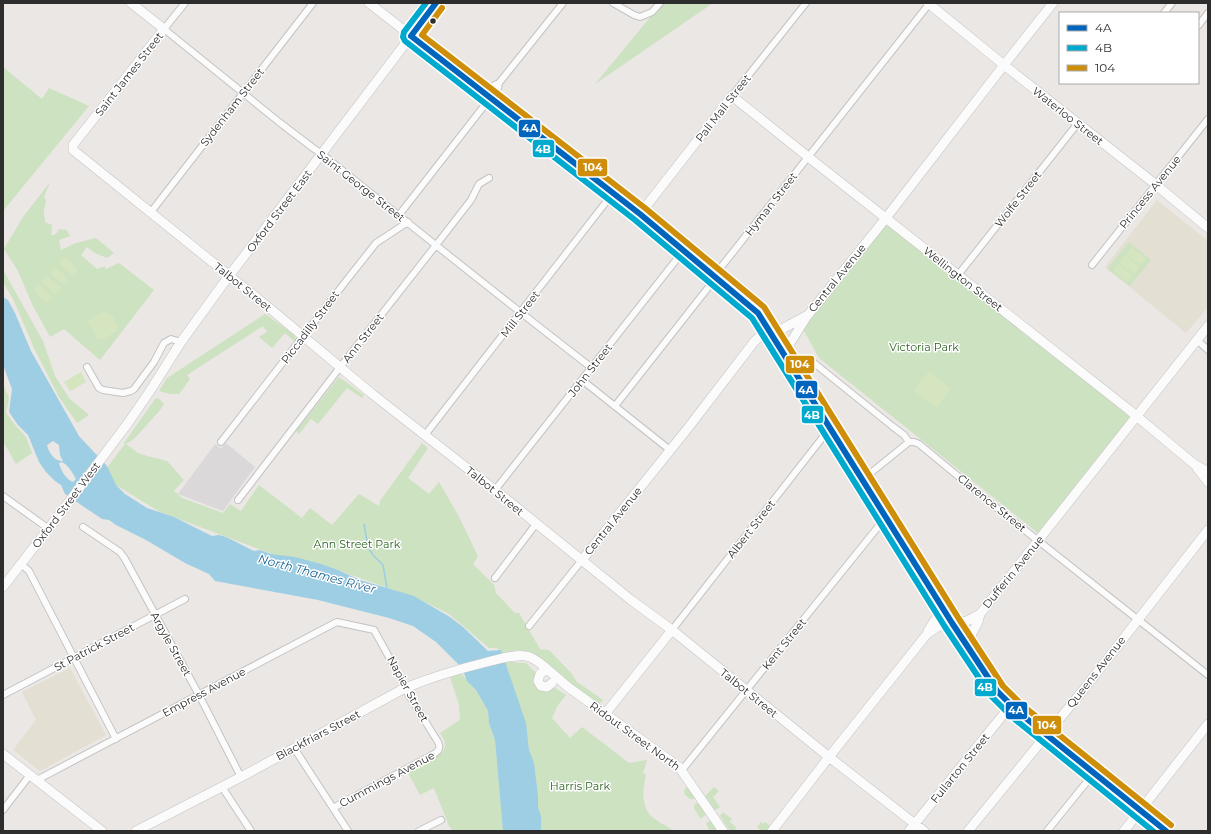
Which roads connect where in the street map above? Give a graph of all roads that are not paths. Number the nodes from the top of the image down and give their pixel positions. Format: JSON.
{"nodes":[{"id":1,"x":131,"y":3,"type":"edge"},
{"id":2,"x":185,"y":3,"type":"edge"},
{"id":3,"x":313,"y":3,"type":"edge"},
{"id":4,"x":369,"y":3,"type":"edge"},
{"id":5,"x":436,"y":3,"type":"edge"},
{"id":6,"x":563,"y":3,"type":"edge"},
{"id":7,"x":613,"y":3,"type":"edge"},
{"id":8,"x":660,"y":3,"type":"edge"},
{"id":9,"x":806,"y":3,"type":"edge"},
{"id":10,"x":929,"y":3,"type":"edge"},
{"id":11,"x":1053,"y":3,"type":"edge"},
{"id":12,"x":1172,"y":3,"type":"edge"},
{"id":13,"x":1165,"y":12,"type":"edge"},
{"id":14,"x":1208,"y":13,"type":"edge"},
{"id":15,"x":1199,"y":25,"type":"edge"},
{"id":16,"x":164,"y":29,"type":"junction"},
{"id":17,"x":411,"y":36,"type":"junction"},
{"id":18,"x":1004,"y":65,"type":"junction"},
{"id":19,"x":499,"y":83,"type":"junction"},
{"id":20,"x":482,"y":91,"type":"junction"},
{"id":21,"x":243,"y":93,"type":"junction"},
{"id":22,"x":732,"y":96,"type":"junction"},
{"id":23,"x":490,"y":97,"type":"junction"},
{"id":24,"x":1208,"y":119,"type":"edge"},
{"id":25,"x":1078,"y":123,"type":"junction"},
{"id":26,"x":73,"y":145,"type":"joint"},
{"id":27,"x":322,"y":154,"type":"junction"},
{"id":28,"x":808,"y":158,"type":"junction"},
{"id":29,"x":489,"y":178,"type":"dead end"},
{"id":30,"x":1156,"y":184,"type":"junction"},
{"id":31,"x":613,"y":193,"type":"junction"},
{"id":32,"x":151,"y":212,"type":"junction"},
{"id":33,"x":399,"y":214,"type":"junction"},
{"id":34,"x":640,"y":214,"type":"junction"},
{"id":35,"x":886,"y":218,"type":"junction"},
{"id":36,"x":408,"y":222,"type":"junction"},
{"id":37,"x":1208,"y":228,"type":"edge"},
{"id":38,"x":436,"y":245,"type":"junction"},
{"id":39,"x":684,"y":250,"type":"junction"},
{"id":40,"x":1092,"y":265,"type":"dead end"},
{"id":41,"x":229,"y":275,"type":"junction"},
{"id":42,"x":958,"y":275,"type":"junction"},
{"id":43,"x":715,"y":276,"type":"junction"},
{"id":44,"x":520,"y":313,"type":"junction"},
{"id":45,"x":808,"y":315,"type":"junction"},
{"id":46,"x":1208,"y":326,"type":"edge"},
{"id":47,"x":772,"y":332,"type":"junction"},
{"id":48,"x":303,"y":336,"type":"junction"},
{"id":49,"x":1197,"y":340,"type":"junction"},
{"id":50,"x":181,"y":342,"type":"junction"},
{"id":51,"x":1208,"y":350,"type":"edge"},
{"id":52,"x":788,"y":360,"type":"junction"},
{"id":53,"x":814,"y":363,"type":"dead end"},
{"id":54,"x":341,"y":366,"type":"junction"},
{"id":55,"x":88,"y":367,"type":"dead end"},
{"id":56,"x":592,"y":368,"type":"junction"},
{"id":57,"x":582,"y":380,"type":"junction"},
{"id":58,"x":615,"y":406,"type":"junction"},
{"id":59,"x":1137,"y":416,"type":"junction"},
{"id":60,"x":128,"y":423,"type":"joint"},
{"id":61,"x":830,"y":428,"type":"junction"},
{"id":62,"x":425,"y":435,"type":"junction"},
{"id":63,"x":221,"y":442,"type":"dead end"},
{"id":64,"x":909,"y":442,"type":"junction"},
{"id":65,"x":670,"y":450,"type":"junction"},
{"id":66,"x":1194,"y":464,"type":"junction"},
{"id":67,"x":1208,"y":472,"type":"edge"},
{"id":68,"x":862,"y":480,"type":"junction"},
{"id":69,"x":1208,"y":482,"type":"edge"},
{"id":70,"x":495,"y":490,"type":"junction"},
{"id":71,"x":3,"y":496,"type":"edge"},
{"id":72,"x":238,"y":500,"type":"dead end"},
{"id":73,"x":886,"y":517,"type":"junction"},
{"id":74,"x":536,"y":524,"type":"junction"},
{"id":75,"x":83,"y":527,"type":"dead end"},
{"id":76,"x":49,"y":529,"type":"junction"},
{"id":77,"x":1208,"y":530,"type":"edge"},
{"id":78,"x":1039,"y":540,"type":"junction"},
{"id":79,"x":582,"y":560,"type":"junction"},
{"id":80,"x":20,"y":564,"type":"junction"},
{"id":81,"x":495,"y":578,"type":"dead end"},
{"id":82,"x":3,"y":587,"type":"edge"},
{"id":83,"x":185,"y":599,"type":"dead end"},
{"id":84,"x":942,"y":606,"type":"junction"},
{"id":85,"x":980,"y":614,"type":"junction"},
{"id":86,"x":155,"y":615,"type":"junction"},
{"id":87,"x":1138,"y":619,"type":"junction"},
{"id":88,"x":952,"y":623,"type":"junction"},
{"id":89,"x":529,"y":626,"type":"dead end"},
{"id":90,"x":374,"y":630,"type":"joint"},
{"id":91,"x":672,"y":630,"type":"junction"},
{"id":92,"x":927,"y":634,"type":"junction"},
{"id":93,"x":968,"y":648,"type":"junction"},
{"id":94,"x":508,"y":657,"type":"joint"},
{"id":95,"x":73,"y":658,"type":"junction"},
{"id":96,"x":543,"y":671,"type":"junction"},
{"id":97,"x":1208,"y":675,"type":"edge"},
{"id":98,"x":568,"y":687,"type":"junction"},
{"id":99,"x":405,"y":688,"type":"junction"},
{"id":100,"x":746,"y":691,"type":"junction"},
{"id":101,"x":3,"y":695,"type":"edge"},
{"id":102,"x":199,"y":695,"type":"junction"},
{"id":103,"x":1011,"y":705,"type":"junction"},
{"id":104,"x":605,"y":714,"type":"junction"},
{"id":105,"x":1208,"y":724,"type":"edge"},
{"id":106,"x":1046,"y":734,"type":"junction"},
{"id":107,"x":116,"y":739,"type":"junction"},
{"id":108,"x":294,"y":748,"type":"junction"},
{"id":109,"x":439,"y":749,"type":"joint"},
{"id":110,"x":3,"y":754,"type":"edge"},
{"id":111,"x":829,"y":757,"type":"junction"},
{"id":112,"x":682,"y":770,"type":"junction"},
{"id":113,"x":1094,"y":774,"type":"junction"},
{"id":114,"x":241,"y":777,"type":"junction"},
{"id":115,"x":34,"y":778,"type":"junction"},
{"id":116,"x":222,"y":787,"type":"junction"},
{"id":117,"x":333,"y":808,"type":"junction"},
{"id":118,"x":3,"y":810,"type":"edge"},
{"id":119,"x":1140,"y":810,"type":"junction"},
{"id":120,"x":441,"y":820,"type":"dead end"},
{"id":121,"x":912,"y":828,"type":"edge"},
{"id":122,"x":102,"y":831,"type":"edge"},
{"id":123,"x":136,"y":831,"type":"edge"},
{"id":124,"x":251,"y":831,"type":"edge"},
{"id":125,"x":348,"y":831,"type":"edge"},
{"id":126,"x":419,"y":831,"type":"edge"},
{"id":127,"x":723,"y":831,"type":"edge"},
{"id":128,"x":772,"y":831,"type":"edge"},
{"id":129,"x":924,"y":831,"type":"edge"},
{"id":130,"x":968,"y":831,"type":"edge"},
{"id":131,"x":1047,"y":831,"type":"edge"},
{"id":132,"x":1124,"y":831,"type":"edge"},
{"id":133,"x":1166,"y":831,"type":"edge"}],
"edges":[{"from":1,"to":16,"type":"street","name":"Saint George Street"},
{"from":2,"to":16,"type":"street","name":"Saint James Street"},
{"from":3,"to":21,"type":"street","name":"Sydenham Street"},
{"from":4,"to":17,"type":"street"},
{"from":5,"to":17,"type":"street","name":"Oxford Street East"},
{"from":6,"to":19,"type":"street"},
{"from":7,"to":8,"type":"street"},
{"from":9,"to":22,"type":"street","name":"Pall Mall Street"},
{"from":10,"to":18,"type":"street","name":"Waterloo Street"},
{"from":10,"to":28,"type":"street","name":"Hyman Street"},
{"from":11,"to":18,"type":"street","name":"Central Avenue"},
{"from":12,"to":13,"type":"street"},
{"from":14,"to":15,"type":"street"},
{"from":16,"to":21,"type":"street","name":"Saint George Street"},
{"from":16,"to":26,"type":"street","name":"Saint James Street"},
{"from":17,"to":20,"type":"street"},
{"from":17,"to":27,"type":"street","name":"Oxford Street East"},
{"from":18,"to":25,"type":"street","name":"Waterloo Street"},
{"from":18,"to":35,"type":"street","name":"Central Avenue"},
{"from":19,"to":20,"type":"street"},
{"from":19,"to":23,"type":"street"},
{"from":20,"to":23,"type":"street"},
{"from":21,"to":27,"type":"street","name":"Saint George Street"},
{"from":21,"to":32,"type":"street","name":"Sydenham Street"},
{"from":22,"to":28,"type":"street","name":"Wellington Street"},
{"from":22,"to":34,"type":"street","name":"Pall Mall Street"},
{"from":23,"to":31,"type":"street"},
{"from":23,"to":33,"type":"street"},
{"from":24,"to":30,"type":"street","name":"Princess Avenue"},
{"from":25,"to":30,"type":"street","name":"Waterloo Street"},
{"from":25,"to":42,"type":"street","name":"Wolfe Street"},
{"from":26,"to":32,"type":"street","name":"Talbot Street"},
{"from":27,"to":33,"type":"street","name":"Saint George Street"},
{"from":27,"to":41,"type":"street","name":"Oxford Street East"},
{"from":28,"to":35,"type":"street","name":"Wellington Street"},
{"from":28,"to":43,"type":"street","name":"Hyman Street"},
{"from":29,"to":38,"type":"street","name":"Ann Street"},
{"from":30,"to":37,"type":"street","name":"Waterloo Street"},
{"from":30,"to":40,"type":"street","name":"Princess Avenue"},
{"from":31,"to":34,"type":"street"},
{"from":31,"to":44,"type":"street","name":"Mill Street"},
{"from":32,"to":41,"type":"street","name":"Talbot Street"},
{"from":33,"to":36,"type":"street","name":"Saint George Street"},
{"from":34,"to":39,"type":"street"},
{"from":35,"to":42,"type":"street","name":"Wellington Street"},
{"from":35,"to":45,"type":"street","name":"Central Avenue"},
{"from":36,"to":38,"type":"street","name":"Saint George Street"},
{"from":36,"to":48,"type":"street","name":"Piccadilly Street"},
{"from":38,"to":44,"type":"street","name":"Saint George Street"},
{"from":38,"to":54,"type":"street","name":"Ann Street"},
{"from":39,"to":43,"type":"street"},
{"from":39,"to":56,"type":"street","name":"John Street"},
{"from":41,"to":48,"type":"street","name":"Talbot Street"},
{"from":41,"to":50,"type":"street","name":"Oxford Street East"},
{"from":42,"to":59,"type":"street","name":"Wellington Street"},
{"from":43,"to":47,"type":"street"},
{"from":43,"to":58,"type":"street","name":"Hyman Street"},
{"from":44,"to":56,"type":"street","name":"Saint George Street"},
{"from":44,"to":62,"type":"street","name":"Mill Street"},
{"from":45,"to":47,"type":"street","name":"Central Avenue"},
{"from":45,"to":52,"type":"street"},
{"from":46,"to":49,"type":"street","name":"Dufferin Avenue"},
{"from":47,"to":52,"type":"street"},
{"from":47,"to":65,"type":"street","name":"Central Avenue"},
{"from":48,"to":54,"type":"street","name":"Talbot Street"},
{"from":48,"to":63,"type":"street","name":"Piccadilly Street"},
{"from":49,"to":51,"type":"street"},
{"from":49,"to":59,"type":"street","name":"Dufferin Avenue"},
{"from":50,"to":55,"type":"street"},
{"from":50,"to":60,"type":"street","name":"Oxford Street East"},
{"from":52,"to":61,"type":"street"},
{"from":53,"to":64,"type":"street","name":"Clarence Street"},
{"from":54,"to":62,"type":"street","name":"Talbot Street"},
{"from":54,"to":72,"type":"street","name":"Ann Street"},
{"from":56,"to":57,"type":"street","name":"John Street"},
{"from":57,"to":58,"type":"street"},
{"from":57,"to":70,"type":"street","name":"John Street"},
{"from":58,"to":65,"type":"street"},
{"from":59,"to":66,"type":"street","name":"Wellington Street"},
{"from":59,"to":78,"type":"street","name":"Dufferin Avenue"},
{"from":60,"to":76,"type":"street","name":"Oxford Street West"},
{"from":61,"to":68,"type":"street"},
{"from":61,"to":91,"type":"street","name":"Albert Street"},
{"from":62,"to":70,"type":"street","name":"Talbot Street"},
{"from":64,"to":68,"type":"street"},
{"from":64,"to":78,"type":"street","name":"Clarence Street"},
{"from":65,"to":79,"type":"street","name":"Central Avenue"},
{"from":66,"to":67,"type":"street","name":"Wellington Street"},
{"from":66,"to":69,"type":"street","name":"Wellington Street"},
{"from":68,"to":73,"type":"street"},
{"from":70,"to":74,"type":"street","name":"Talbot Street"},
{"from":71,"to":76,"type":"street"},
{"from":73,"to":84,"type":"street"},
{"from":73,"to":100,"type":"street","name":"Kent Street"},
{"from":74,"to":79,"type":"street","name":"Talbot Street"},
{"from":74,"to":81,"type":"street"},
{"from":75,"to":86,"type":"street","name":"Argyle Street"},
{"from":76,"to":80,"type":"street","name":"Oxford Street West"},
{"from":77,"to":87,"type":"street","name":"Queens Avenue"},
{"from":78,"to":85,"type":"street","name":"Dufferin Avenue"},
{"from":78,"to":87,"type":"street","name":"Clarence Street"},
{"from":79,"to":89,"type":"street","name":"Central Avenue"},
{"from":79,"to":91,"type":"street","name":"Talbot Street"},
{"from":80,"to":82,"type":"street","name":"Oxford Street West"},
{"from":80,"to":95,"type":"street"},
{"from":83,"to":86,"type":"street","name":"St Patrick Street"},
{"from":84,"to":88,"type":"street"},
{"from":84,"to":92,"type":"street"},
{"from":85,"to":88,"type":"street","name":"Dufferin Avenue"},
{"from":85,"to":93,"type":"street"},
{"from":86,"to":95,"type":"street","name":"St Patrick Street"},
{"from":86,"to":102,"type":"street","name":"Argyle Street"},
{"from":87,"to":97,"type":"street","name":"Clarence Street"},
{"from":87,"to":106,"type":"street","name":"Queens Avenue"},
{"from":88,"to":92,"type":"street","name":"Dufferin Avenue"},
{"from":88,"to":93,"type":"street"},
{"from":90,"to":99,"type":"street","name":"Napier Street"},
{"from":90,"to":102,"type":"street","name":"Empress Avenue"},
{"from":91,"to":100,"type":"street","name":"Talbot Street"},
{"from":91,"to":104,"type":"street"},
{"from":92,"to":111,"type":"street","name":"Dufferin Avenue"},
{"from":93,"to":103,"type":"street"},
{"from":94,"to":96,"type":"street","name":"Ridout Street North"},
{"from":94,"to":99,"type":"street","name":"Blackfriars Street"},
{"from":95,"to":101,"type":"street","name":"St Patrick Street"},
{"from":95,"to":107,"type":"street"},
{"from":96,"to":98,"type":"street","name":"Ridout Street North"},
{"from":96,"to":98,"type":"street","name":"Ridout Street North"},
{"from":98,"to":104,"type":"street","name":"Ridout Street North"},
{"from":99,"to":108,"type":"street","name":"Blackfriars Street"},
{"from":99,"to":109,"type":"street","name":"Napier Street"},
{"from":100,"to":111,"type":"street","name":"Talbot Street"},
{"from":100,"to":112,"type":"street","name":"Kent Street"},
{"from":102,"to":107,"type":"street","name":"Empress Avenue"},
{"from":102,"to":114,"type":"street","name":"Argyle Street"},
{"from":103,"to":106,"type":"street"},
{"from":103,"to":121,"type":"street","name":"Fullarton Street"},
{"from":104,"to":112,"type":"street","name":"Ridout Street North"},
{"from":105,"to":119,"type":"street"},
{"from":106,"to":113,"type":"street"},
{"from":106,"to":130,"type":"street","name":"Queens Avenue"},
{"from":107,"to":115,"type":"street","name":"Empress Avenue"},
{"from":108,"to":114,"type":"street","name":"Blackfriars Street"},
{"from":108,"to":117,"type":"street"},
{"from":109,"to":117,"type":"street","name":"Cummings Avenue"},
{"from":110,"to":115,"type":"street"},
{"from":111,"to":121,"type":"street","name":"Talbot Street"},
{"from":111,"to":128,"type":"street","name":"Dufferin Avenue"},
{"from":112,"to":127,"type":"street","name":"Ridout Street North"},
{"from":113,"to":119,"type":"street"},
{"from":113,"to":131,"type":"street"},
{"from":114,"to":116,"type":"street","name":"Blackfriars Street"},
{"from":115,"to":118,"type":"street","name":"Empress Avenue"},
{"from":115,"to":122,"type":"street"},
{"from":116,"to":123,"type":"street","name":"Blackfriars Street"},
{"from":116,"to":124,"type":"street"},
{"from":117,"to":125,"type":"street"},
{"from":119,"to":132,"type":"street"},
{"from":119,"to":133,"type":"street"},
{"from":120,"to":126,"type":"street"},
{"from":121,"to":129,"type":"street","name":"Talbot Street"}]}
